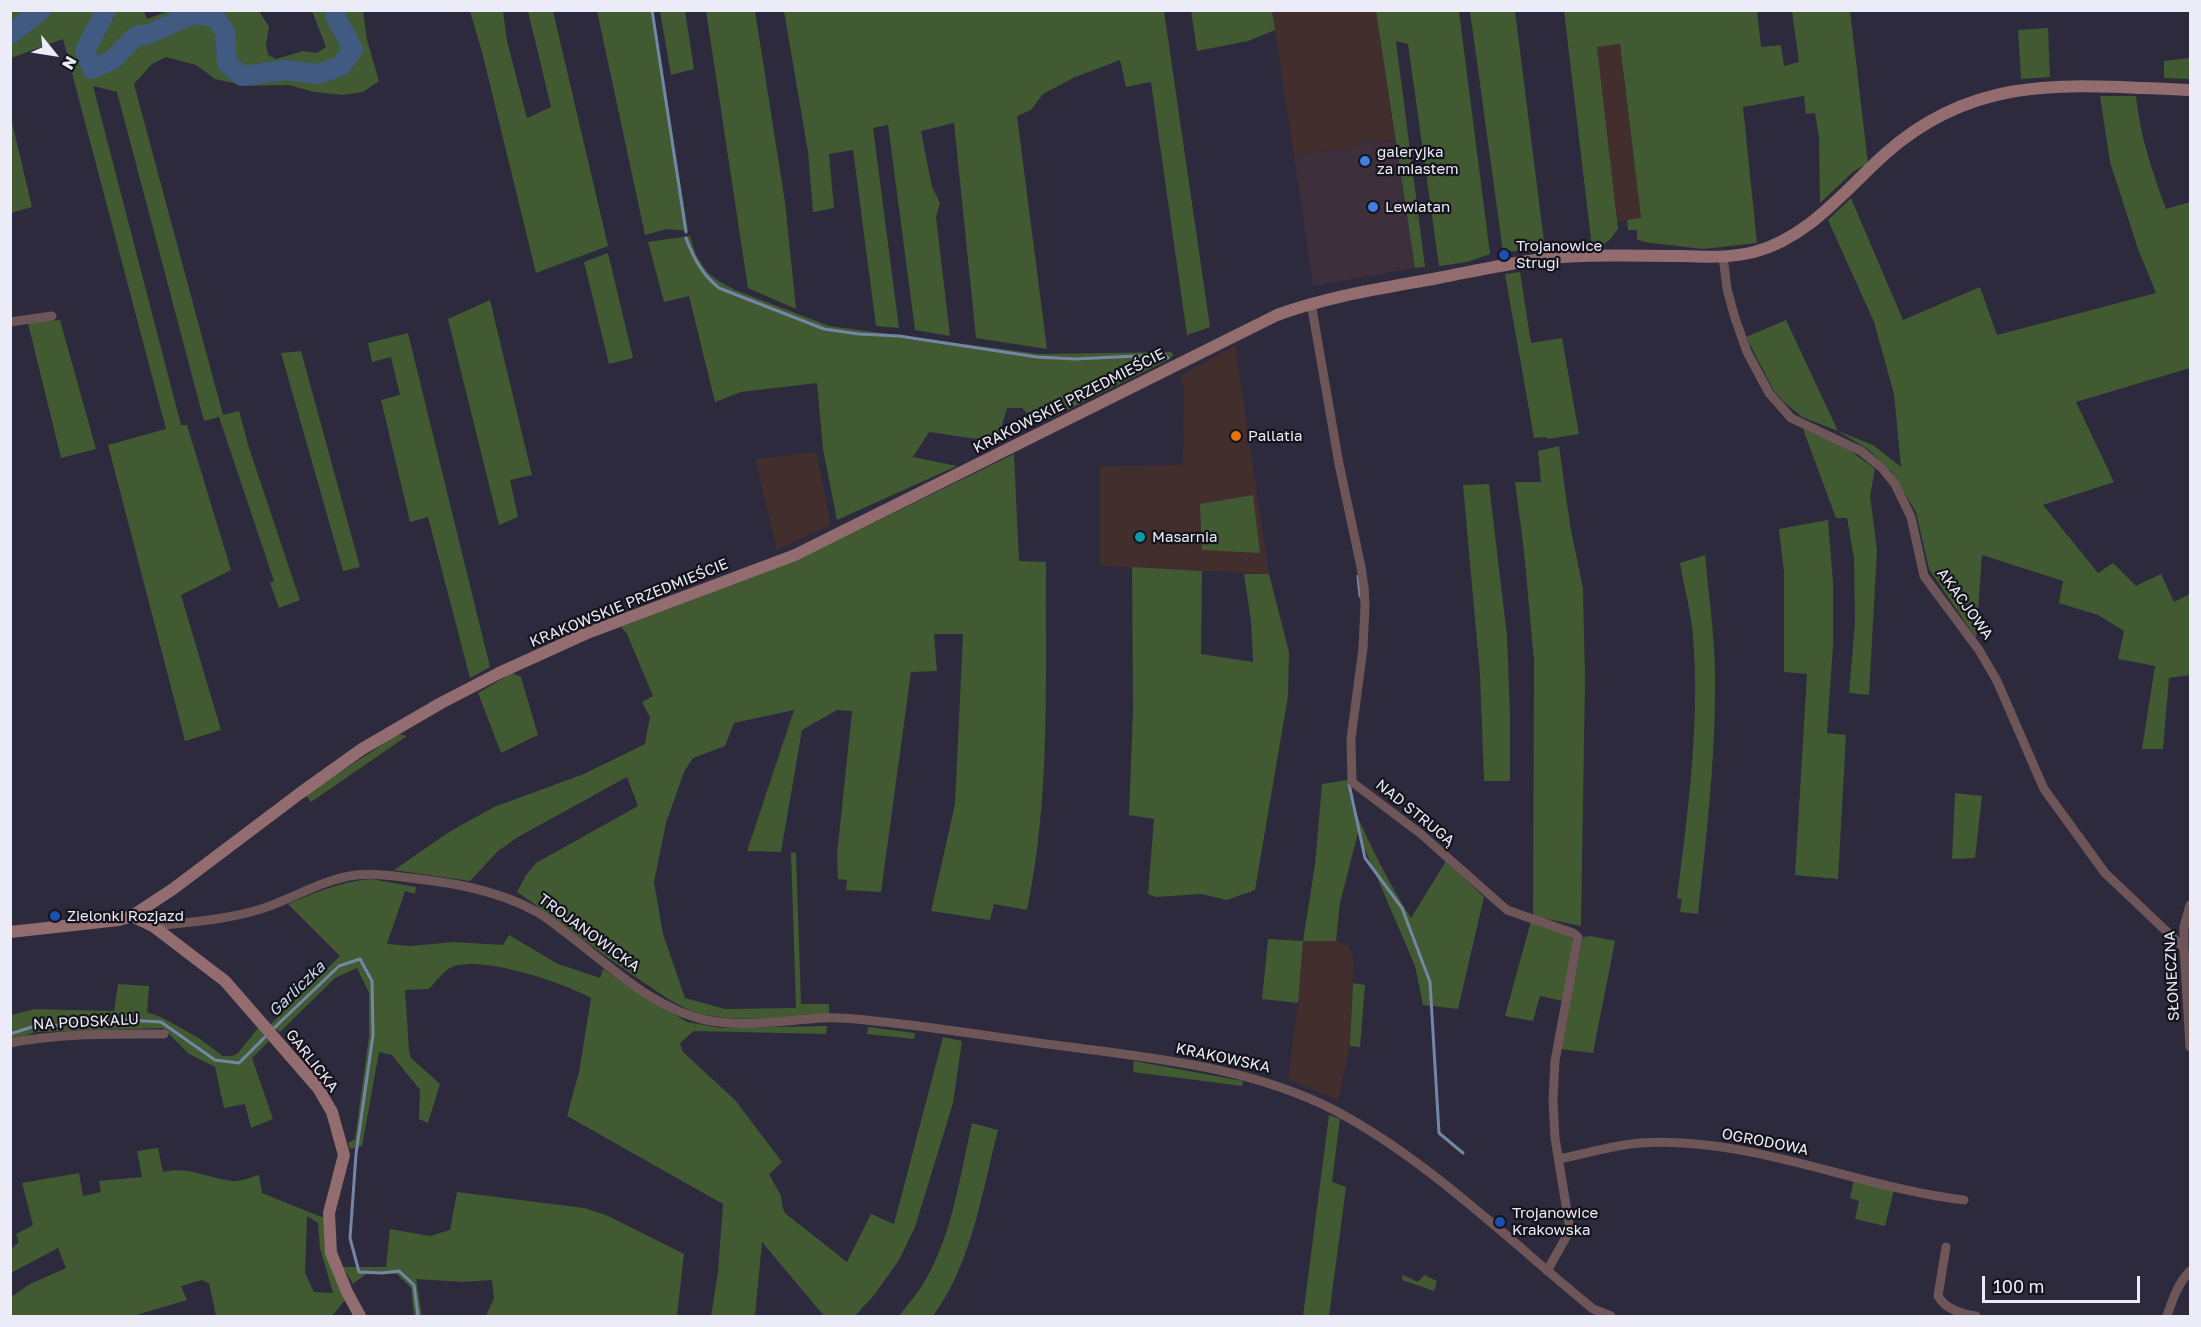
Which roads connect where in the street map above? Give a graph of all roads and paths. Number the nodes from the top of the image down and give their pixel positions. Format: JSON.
{"nodes":[{"id":1,"x":2190,"y":90,"type":"edge"},
{"id":2,"x":1723,"y":256,"type":"junction"},
{"id":3,"x":1311,"y":303,"type":"junction"},
{"id":4,"x":52,"y":316,"type":"dead end"},
{"id":5,"x":10,"y":322,"type":"edge"},
{"id":6,"x":2190,"y":905,"type":"edge"},
{"id":7,"x":132,"y":916,"type":"junction"},
{"id":8,"x":153,"y":926,"type":"junction"},
{"id":9,"x":10,"y":932,"type":"edge"},
{"id":10,"x":2184,"y":948,"type":"junction"},
{"id":11,"x":829,"y":1018,"type":"joint"},
{"id":12,"x":164,"y":1034,"type":"dead end"},
{"id":13,"x":10,"y":1043,"type":"edge"},
{"id":14,"x":2190,"y":1047,"type":"edge"},
{"id":15,"x":1559,"y":1159,"type":"junction"},
{"id":16,"x":1964,"y":1200,"type":"dead end"},
{"id":17,"x":1946,"y":1246,"type":"dead end"},
{"id":18,"x":1546,"y":1271,"type":"junction"},
{"id":19,"x":2190,"y":1271,"type":"edge"},
{"id":20,"x":360,"y":1317,"type":"edge"},
{"id":21,"x":1611,"y":1317,"type":"edge"},
{"id":22,"x":1976,"y":1317,"type":"edge"},
{"id":23,"x":2167,"y":1317,"type":"edge"}],
"edges":[{"from":1,"to":2,"type":"main road","name":"KRAKOWSKIE PRZEDMIEŚCIE"},
{"from":2,"to":3,"type":"main road","name":"KRAKOWSKIE PRZEDMIEŚCIE"},
{"from":2,"to":10,"type":"street","name":"AKACJOWA"},
{"from":3,"to":7,"type":"main road","name":"KRAKOWSKIE PRZEDMIEŚCIE"},
{"from":3,"to":15,"type":"street","name":"NAD STRUGĄ"},
{"from":4,"to":5,"type":"street"},
{"from":6,"to":10,"type":"street","name":"SŁONECZNA"},
{"from":7,"to":8,"type":"main road","name":"GARLICKA"},
{"from":7,"to":9,"type":"main road","name":"KRAKOWSKIE PRZEDMIEŚCIE"},
{"from":8,"to":11,"type":"street","name":"TROJANOWICKA"},
{"from":8,"to":20,"type":"main road","name":"GARLICKA"},
{"from":10,"to":14,"type":"street","name":"SŁONECZNA"},
{"from":11,"to":18,"type":"street","name":"KRAKOWSKA"},
{"from":12,"to":13,"type":"street","name":"NA PODSKALU"},
{"from":15,"to":16,"type":"street","name":"OGRODOWA"},
{"from":15,"to":18,"type":"street","name":"NAD STRUGĄ"},
{"from":17,"to":22,"type":"street"},
{"from":18,"to":21,"type":"street","name":"KRAKOWSKA"},
{"from":19,"to":23,"type":"street"}]}
